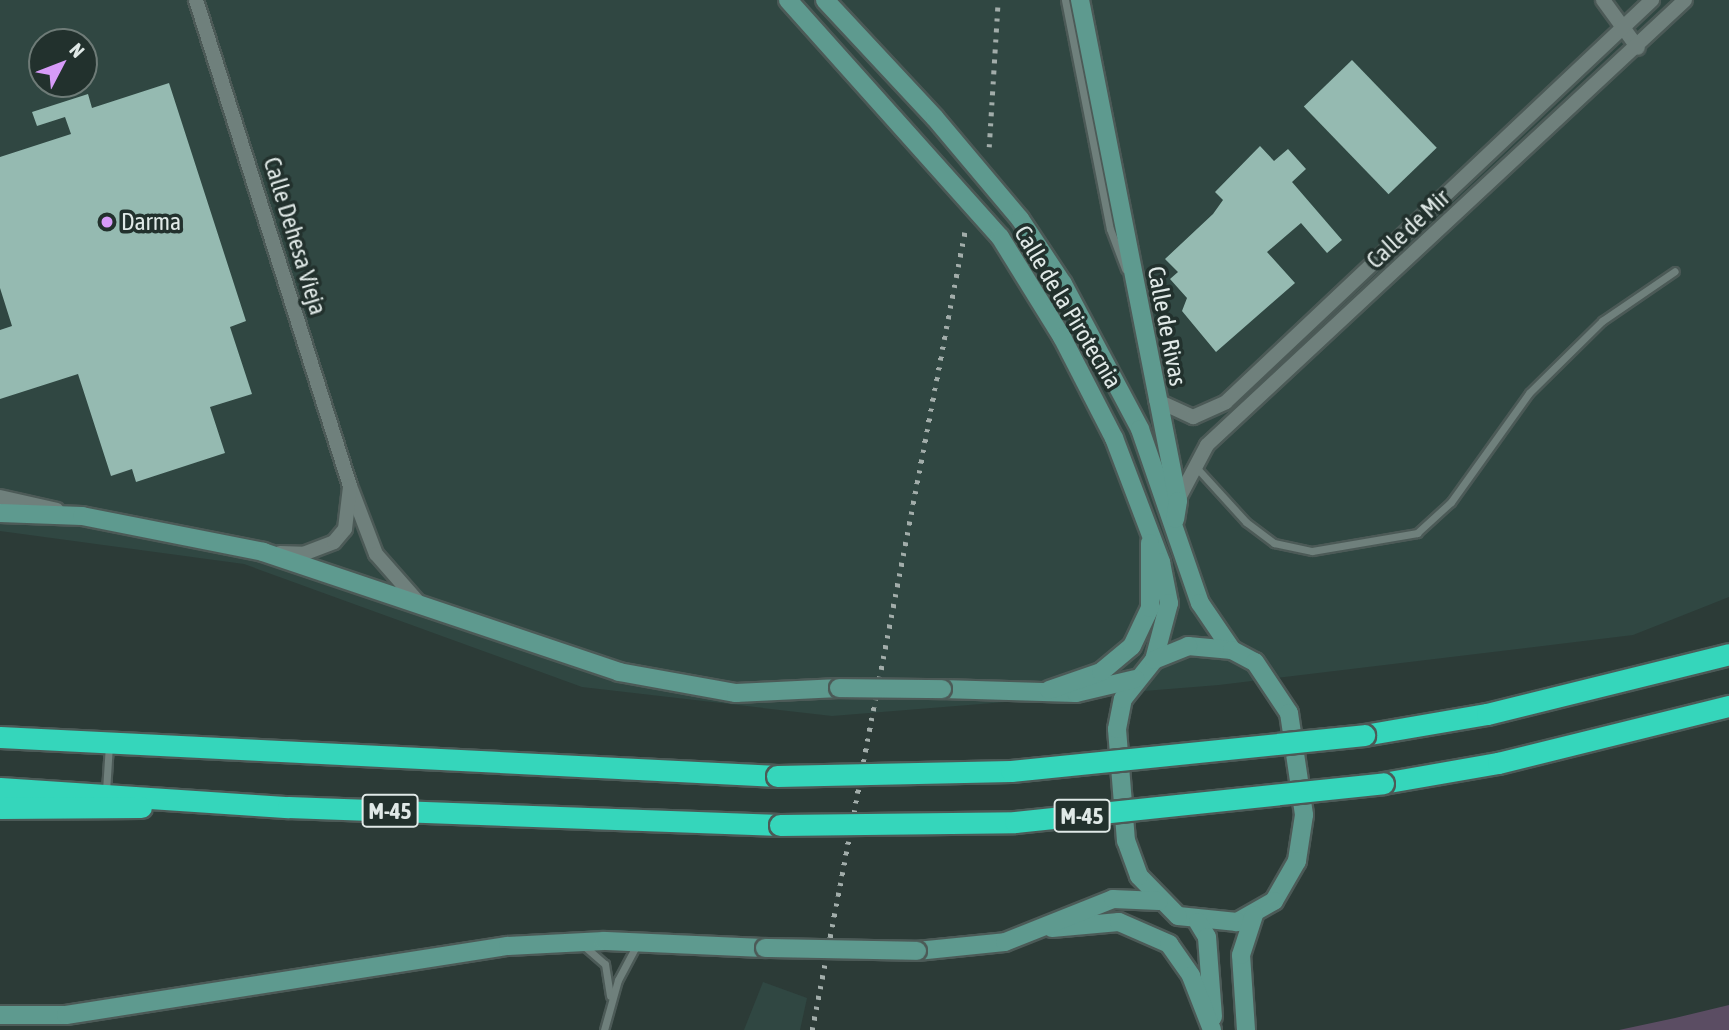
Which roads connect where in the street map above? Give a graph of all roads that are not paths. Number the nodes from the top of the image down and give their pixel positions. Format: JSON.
{"nodes":[{"id":1,"x":196,"y":0,"type":"edge"},
{"id":2,"x":788,"y":0,"type":"edge"},
{"id":3,"x":825,"y":0,"type":"edge"},
{"id":4,"x":1065,"y":0,"type":"edge"},
{"id":5,"x":1080,"y":0,"type":"edge"},
{"id":6,"x":1603,"y":0,"type":"edge"},
{"id":7,"x":1652,"y":0,"type":"edge"},
{"id":8,"x":1685,"y":0,"type":"edge"},
{"id":9,"x":1624,"y":30,"type":"junction"},
{"id":10,"x":1638,"y":48,"type":"junction"},
{"id":11,"x":1675,"y":271,"type":"dead end"},
{"id":12,"x":1135,"y":296,"type":"junction"},
{"id":13,"x":1156,"y":400,"type":"junction"},
{"id":14,"x":1193,"y":463,"type":"junction"},
{"id":15,"x":350,"y":486,"type":"junction"},
{"id":16,"x":0,"y":497,"type":"edge"},
{"id":17,"x":1178,"y":501,"type":"junction"},
{"id":18,"x":0,"y":513,"type":"edge"},
{"id":19,"x":82,"y":516,"type":"junction"},
{"id":20,"x":1150,"y":526,"type":"junction"},
{"id":21,"x":1174,"y":526,"type":"junction"},
{"id":22,"x":263,"y":552,"type":"junction"},
{"id":23,"x":428,"y":612,"type":"junction"},
{"id":24,"x":1232,"y":650,"type":"junction"},
{"id":25,"x":1729,"y":654,"type":"edge"},
{"id":26,"x":1154,"y":660,"type":"junction"},
{"id":27,"x":1135,"y":679,"type":"junction"},
{"id":28,"x":1049,"y":690,"type":"junction"},
{"id":29,"x":1729,"y":706,"type":"edge"},
{"id":30,"x":0,"y":723,"type":"edge"},
{"id":31,"x":0,"y":737,"type":"edge"},
{"id":32,"x":109,"y":743,"type":"junction"},
{"id":33,"x":293,"y":752,"type":"junction"},
{"id":34,"x":0,"y":788,"type":"edge"},
{"id":35,"x":106,"y":792,"type":"junction"},
{"id":36,"x":288,"y":807,"type":"junction"},
{"id":37,"x":0,"y":808,"type":"edge"},
{"id":38,"x":1158,"y":901,"type":"junction"},
{"id":39,"x":1254,"y":915,"type":"junction"},
{"id":40,"x":1198,"y":922,"type":"junction"},
{"id":41,"x":1045,"y":929,"type":"junction"},
{"id":42,"x":640,"y":942,"type":"junction"},
{"id":43,"x":579,"y":943,"type":"junction"},
{"id":44,"x":610,"y":1002,"type":"junction"},
{"id":45,"x":0,"y":1015,"type":"edge"},
{"id":46,"x":604,"y":1030,"type":"edge"},
{"id":47,"x":1213,"y":1030,"type":"edge"},
{"id":48,"x":1246,"y":1030,"type":"edge"}],
"edges":[{"from":1,"to":15,"type":"street","name":"Calle Dehesa Vieja"},
{"from":2,"to":20,"type":"street","name":"Calle de la Pirotecnia"},
{"from":3,"to":21,"type":"street","name":"Calle de la Pirotecnia"},
{"from":4,"to":12,"type":"lane"},
{"from":5,"to":12,"type":"street","name":"Calle de Rivas"},
{"from":6,"to":9,"type":"street"},
{"from":7,"to":9,"type":"street","name":"Calle de Mir"},
{"from":8,"to":10,"type":"street","name":"Calle de Mir"},
{"from":9,"to":10,"type":"street"},
{"from":9,"to":13,"type":"street","name":"Calle de Mir"},
{"from":10,"to":14,"type":"street","name":"Calle de Mir"},
{"from":11,"to":14,"type":"lane"},
{"from":12,"to":13,"type":"street","name":"Calle de Rivas"},
{"from":13,"to":17,"type":"street","name":"Calle de Rivas"},
{"from":14,"to":17,"type":"street","name":"Calle de Mir"},
{"from":15,"to":22,"type":"street","name":"Calle Dehesa Vieja"},
{"from":15,"to":23,"type":"street","name":"Calle Dehesa Vieja"},
{"from":16,"to":19,"type":"street"},
{"from":17,"to":21,"type":"street","name":"Calle de Rivas"},
{"from":18,"to":19,"type":"street"},
{"from":19,"to":22,"type":"street"},
{"from":20,"to":26,"type":"street","name":"Calle de la Pirotecnia"},
{"from":20,"to":28,"type":"street"},
{"from":21,"to":24,"type":"street","name":"Calle de Rivas"},
{"from":22,"to":23,"type":"street"},
{"from":23,"to":28,"type":"street","bridge":true},
{"from":24,"to":26,"type":"street"},
{"from":24,"to":39,"type":"street"},
{"from":25,"to":33,"type":"highway","number":"M-45","bridge":true},
{"from":26,"to":27,"type":"street"},
{"from":27,"to":28,"type":"street"},
{"from":27,"to":38,"type":"street"},
{"from":29,"to":36,"type":"highway","number":"M-45","bridge":true},
{"from":30,"to":33,"type":"highway"},
{"from":31,"to":32,"type":"highway","number":"M-45"},
{"from":32,"to":33,"type":"highway","number":"M-45"},
{"from":32,"to":35,"type":"lane"},
{"from":34,"to":35,"type":"highway","number":"M-45"},
{"from":35,"to":36,"type":"highway","number":"M-45"},
{"from":36,"to":37,"type":"highway"},
{"from":38,"to":40,"type":"street"},
{"from":38,"to":41,"type":"street"},
{"from":39,"to":40,"type":"street"},
{"from":39,"to":48,"type":"street"},
{"from":40,"to":47,"type":"street"},
{"from":41,"to":42,"type":"street","bridge":true},
{"from":41,"to":47,"type":"street"},
{"from":42,"to":43,"type":"street"},
{"from":42,"to":44,"type":"lane"},
{"from":43,"to":44,"type":"lane"},
{"from":43,"to":45,"type":"street"},
{"from":44,"to":46,"type":"lane"}]}
